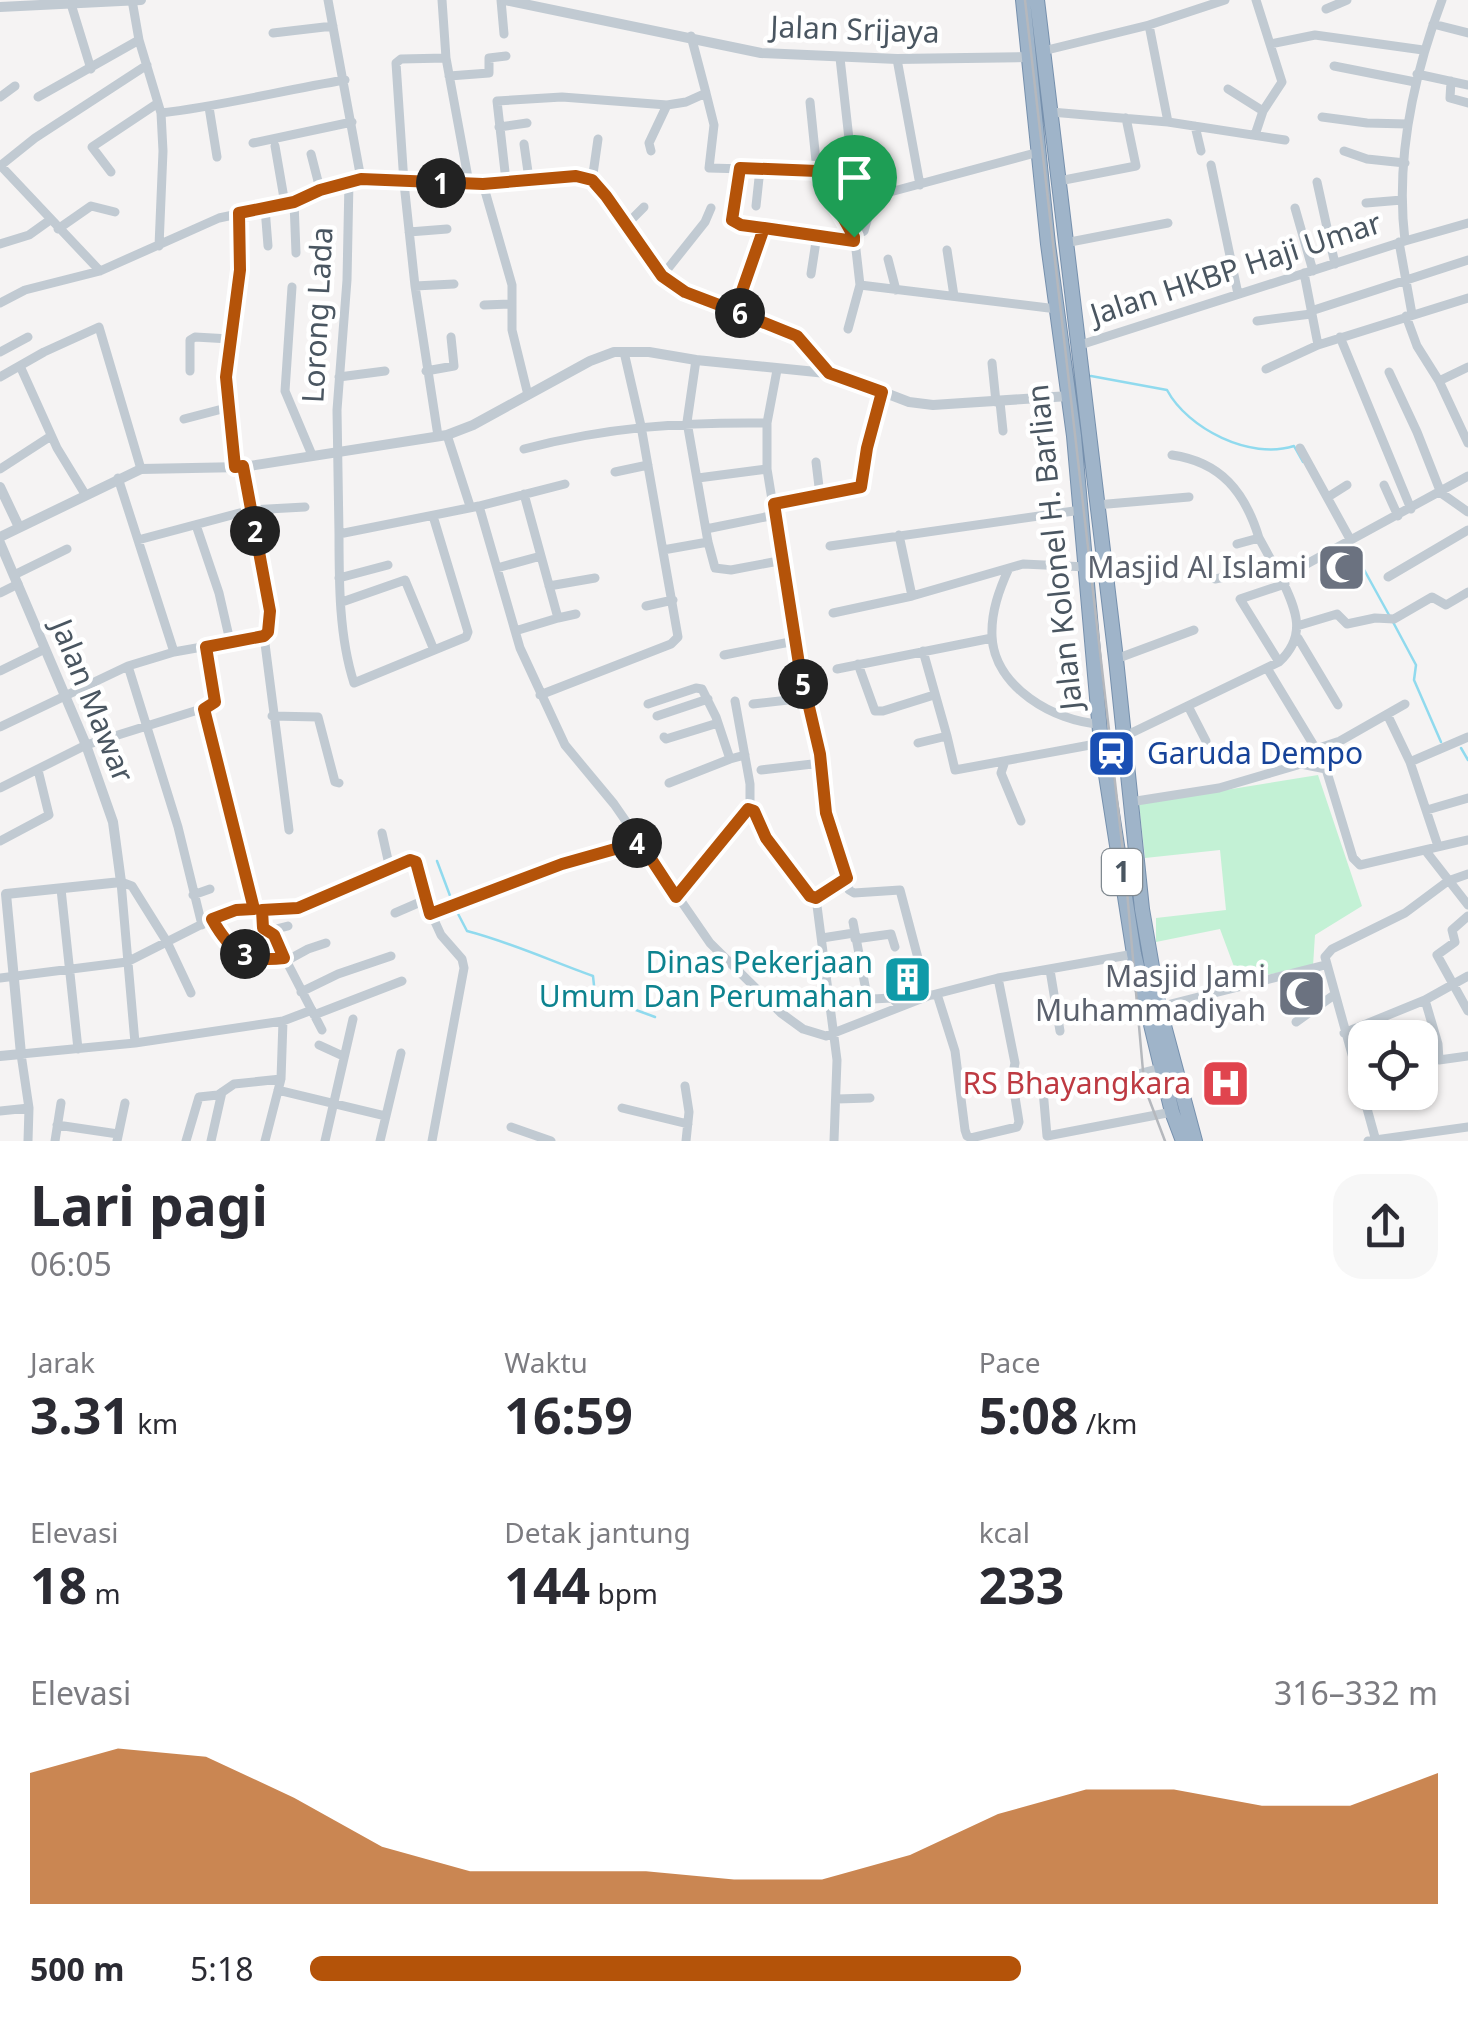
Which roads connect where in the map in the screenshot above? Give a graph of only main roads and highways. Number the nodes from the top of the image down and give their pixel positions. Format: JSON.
{"nodes":[{"id":1,"x":1023,"y":0,"type":"edge"},
{"id":2,"x":1037,"y":0,"type":"edge"},
{"id":3,"x":1036,"y":54,"type":"junction"},
{"id":4,"x":1089,"y":507,"type":"junction"},
{"id":5,"x":1108,"y":596,"type":"junction"},
{"id":6,"x":1090,"y":598,"type":"junction"},
{"id":7,"x":1178,"y":1115,"type":"junction"},
{"id":8,"x":1179,"y":1141,"type":"edge"},
{"id":9,"x":1195,"y":1141,"type":"edge"},
{"id":10,"x":1204,"y":1141,"type":"edge"}],
"edges":[{"from":1,"to":3,"type":"highway","name":"Jalan Kolonel H. Barlian","number":"1"},
{"from":2,"to":3,"type":"highway","name":"Jalan Kolonel H. Barlian","number":"1"},
{"from":3,"to":4,"type":"highway","name":"Jalan Kolonel H. Barlian","number":"1"},
{"from":3,"to":4,"type":"highway","name":"Jalan Kolonel H. Barlian","number":"1"},
{"from":4,"to":5,"type":"highway","number":"1"},
{"from":4,"to":6,"type":"highway","name":"Jalan Kolonel H. Barlian","number":"1"},
{"from":5,"to":6,"type":"highway"},
{"from":5,"to":7,"type":"highway","name":"Jalan Kolonel H. Barlian","number":"1"},
{"from":6,"to":7,"type":"highway","name":"Jalan Kolonel H. Barlian","number":"1"},
{"from":7,"to":8,"type":"highway","name":"Jalan Kolonel H. Barlian","number":"1"},
{"from":7,"to":9,"type":"highway","name":"Jalan Kolonel H. Barlian","number":"1"},
{"from":7,"to":10,"type":"highway"}]}
